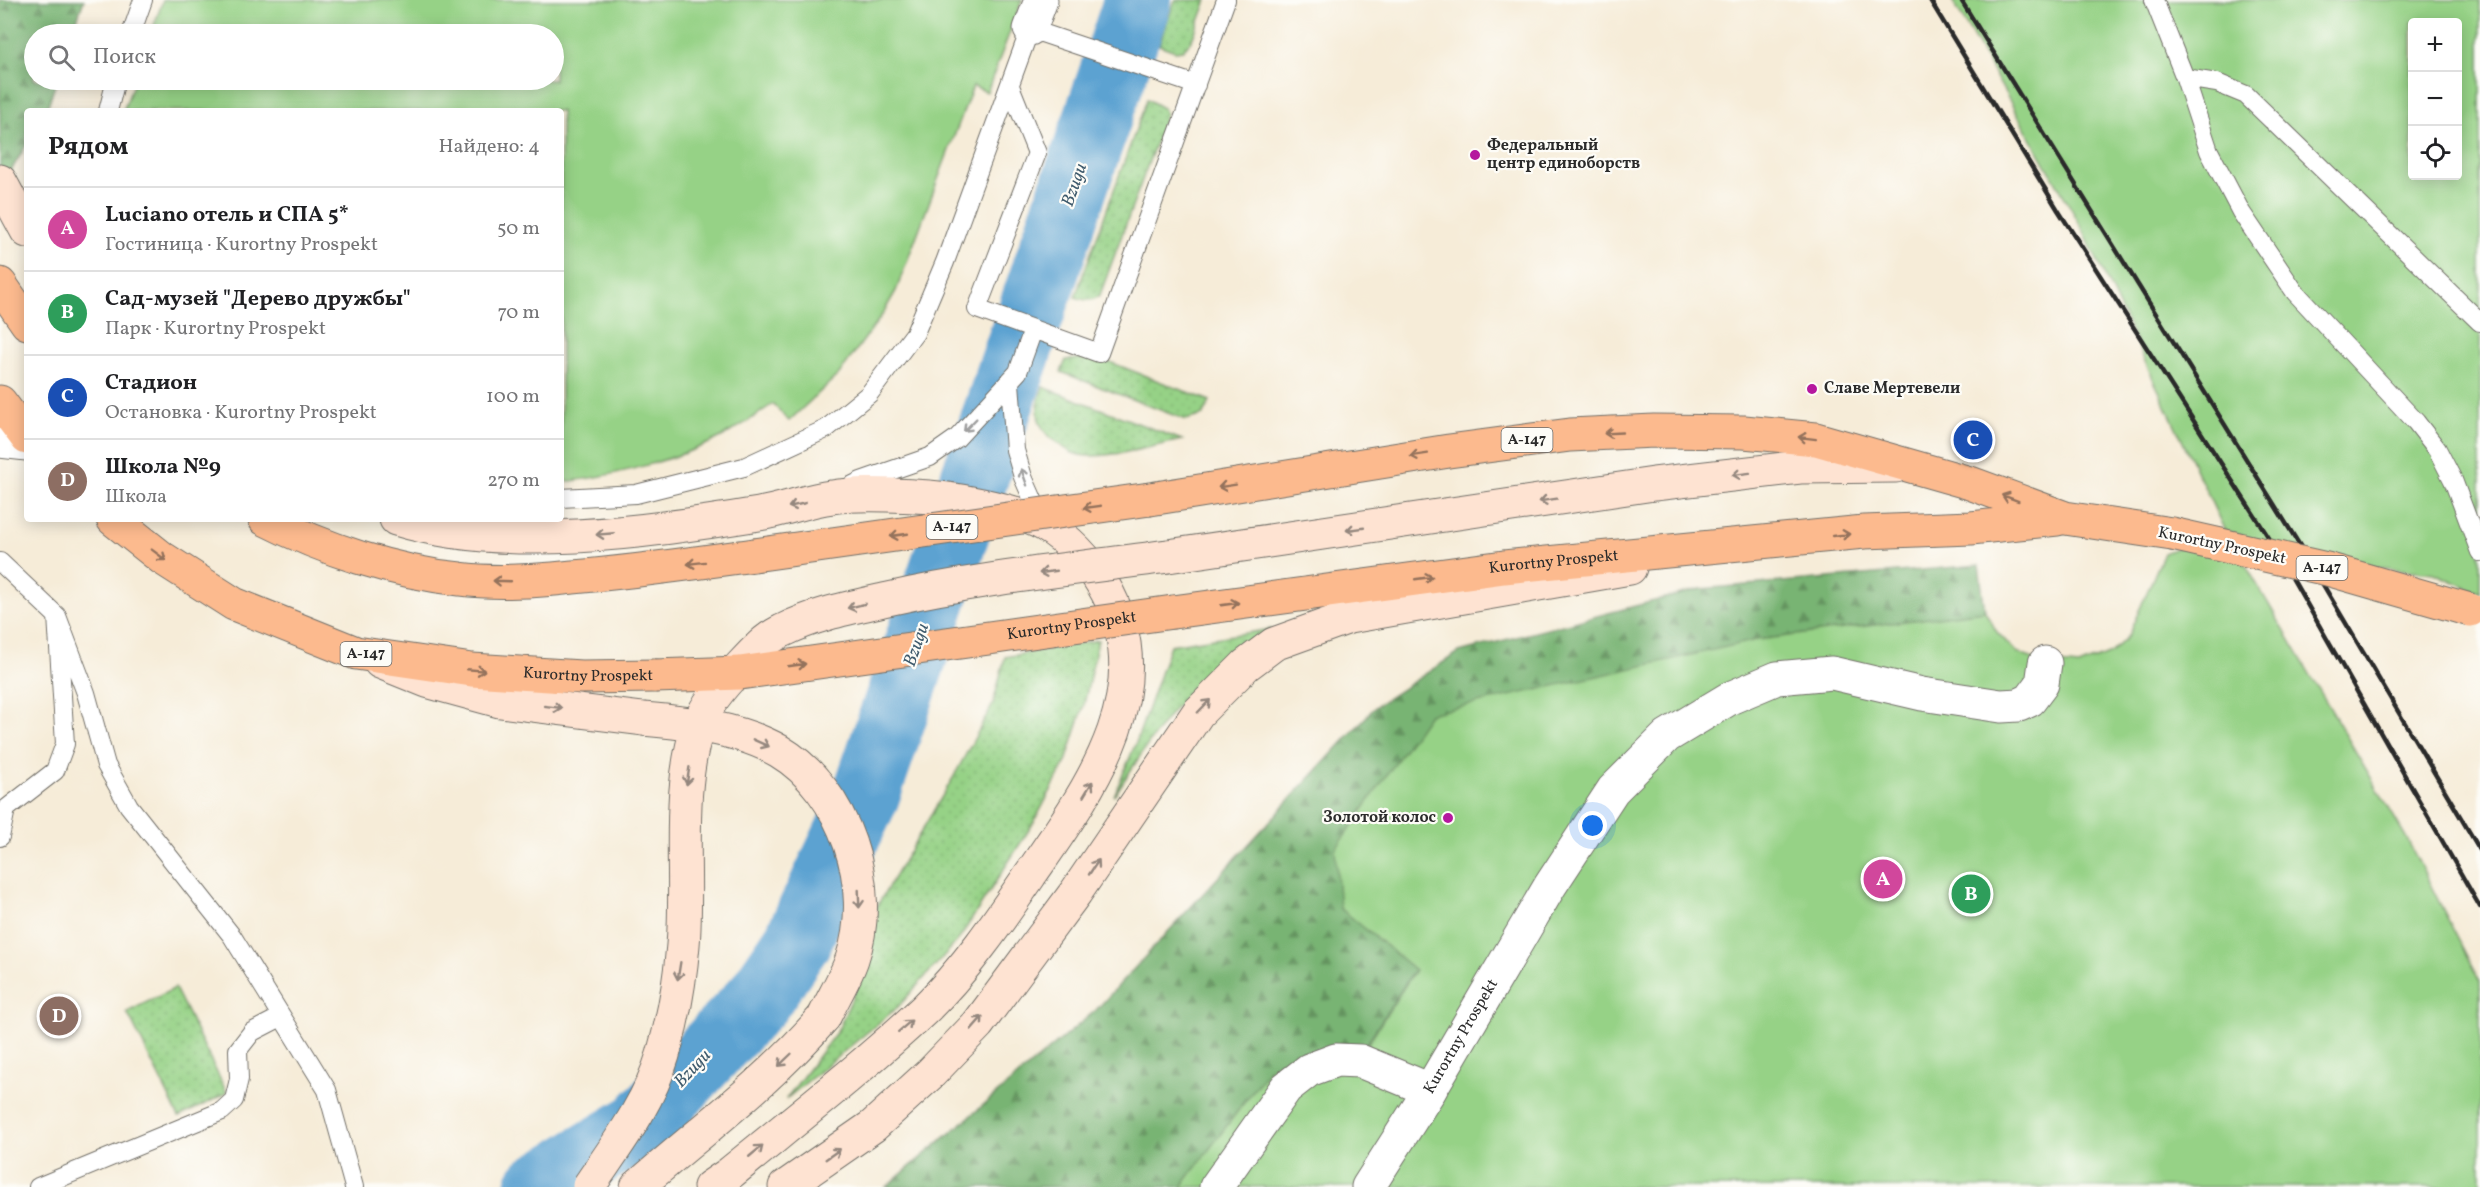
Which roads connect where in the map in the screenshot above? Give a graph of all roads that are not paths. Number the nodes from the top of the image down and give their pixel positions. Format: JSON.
{"nodes":[{"id":1,"x":143,"y":0,"type":"edge"},
{"id":2,"x":1226,"y":0,"type":"edge"},
{"id":3,"x":2154,"y":0,"type":"edge"},
{"id":4,"x":1036,"y":14,"type":"edge"},
{"id":5,"x":135,"y":24,"type":"edge"},
{"id":6,"x":2185,"y":78,"type":"junction"},
{"id":7,"x":1196,"y":85,"type":"junction"},
{"id":8,"x":1010,"y":86,"type":"junction"},
{"id":9,"x":112,"y":90,"type":"edge"},
{"id":10,"x":108,"y":108,"type":"edge"},
{"id":11,"x":0,"y":181,"type":"edge"},
{"id":12,"x":24,"y":225,"type":"edge"},
{"id":13,"x":0,"y":284,"type":"edge"},
{"id":14,"x":24,"y":319,"type":"edge"},
{"id":15,"x":2480,"y":322,"type":"edge"},
{"id":16,"x":1034,"y":330,"type":"junction"},
{"id":17,"x":1010,"y":383,"type":"junction"},
{"id":18,"x":0,"y":402,"type":"edge"},
{"id":19,"x":24,"y":434,"type":"edge"},
{"id":20,"x":0,"y":441,"type":"edge"},
{"id":21,"x":24,"y":444,"type":"edge"},
{"id":22,"x":1904,"y":465,"type":"junction"},
{"id":23,"x":833,"y":496,"type":"junction"},
{"id":24,"x":564,"y":498,"type":"edge"},
{"id":25,"x":2065,"y":518,"type":"junction"},
{"id":26,"x":117,"y":522,"type":"edge"},
{"id":27,"x":272,"y":522,"type":"edge"},
{"id":28,"x":405,"y":522,"type":"edge"},
{"id":29,"x":1044,"y":525,"type":"junction"},
{"id":30,"x":1782,"y":541,"type":"junction"},
{"id":31,"x":2480,"y":552,"type":"edge"},
{"id":32,"x":0,"y":562,"type":"edge"},
{"id":33,"x":2476,"y":606,"type":"edge"},
{"id":34,"x":57,"y":616,"type":"junction"},
{"id":35,"x":356,"y":653,"type":"junction"},
{"id":36,"x":2045,"y":663,"type":"dead end"},
{"id":37,"x":0,"y":837,"type":"edge"},
{"id":38,"x":281,"y":1017,"type":"junction"},
{"id":39,"x":1430,"y":1090,"type":"junction"},
{"id":40,"x":38,"y":1187,"type":"edge"},
{"id":41,"x":354,"y":1187,"type":"edge"},
{"id":42,"x":589,"y":1187,"type":"edge"},
{"id":43,"x":637,"y":1187,"type":"edge"},
{"id":44,"x":710,"y":1187,"type":"edge"},
{"id":45,"x":785,"y":1187,"type":"edge"},
{"id":46,"x":1216,"y":1187,"type":"edge"},
{"id":47,"x":1368,"y":1187,"type":"edge"}],
"edges":[{"from":1,"to":5,"type":"lane"},
{"from":2,"to":7,"type":"lane"},
{"from":3,"to":6,"type":"lane"},
{"from":4,"to":7,"type":"lane"},
{"from":4,"to":8,"type":"lane"},
{"from":6,"to":15,"type":"lane"},
{"from":6,"to":31,"type":"lane"},
{"from":7,"to":16,"type":"lane"},
{"from":8,"to":16,"type":"lane"},
{"from":8,"to":24,"type":"lane"},
{"from":9,"to":10,"type":"lane"},
{"from":11,"to":12,"type":"main road"},
{"from":13,"to":14,"type":"main road"},
{"from":16,"to":17,"type":"lane"},
{"from":17,"to":23,"type":"lane","one_way":true},
{"from":29,"to":17,"type":"lane","one_way":true},
{"from":18,"to":19,"type":"main road"},
{"from":20,"to":21,"type":"street"},
{"from":25,"to":22,"type":"main road","name":"Kurortny Prospekt","number":"А-147","one_way":true},
{"from":22,"to":27,"type":"main road","name":"Kurortny Prospekt","number":"А-147","one_way":true,"bridge":true},
{"from":22,"to":42,"type":"main road","number":"А-147","one_way":true,"bridge":true},
{"from":23,"to":28,"type":"main road","number":"А-147","one_way":true},
{"from":23,"to":29,"type":"main road","number":"А-147","bridge":true},
{"from":30,"to":25,"type":"main road","name":"Kurortny Prospekt","number":"А-147","one_way":true},
{"from":25,"to":33,"type":"main road","name":"Kurortny Prospekt","number":"А-147","bridge":true},
{"from":26,"to":35,"type":"main road","name":"Kurortny Prospekt","number":"А-147","one_way":true},
{"from":44,"to":29,"type":"main road","number":"А-147","one_way":true},
{"from":35,"to":30,"type":"main road","name":"Kurortny Prospekt","number":"А-147","one_way":true,"bridge":true},
{"from":45,"to":30,"type":"main road","number":"А-147","one_way":true},
{"from":32,"to":34,"type":"lane"},
{"from":34,"to":37,"type":"lane"},
{"from":34,"to":38,"type":"lane"},
{"from":35,"to":43,"type":"main road","number":"А-147","one_way":true,"bridge":true},
{"from":36,"to":39,"type":"street","name":"Kurortny Prospekt"},
{"from":38,"to":40,"type":"lane"},
{"from":38,"to":41,"type":"lane"},
{"from":39,"to":46,"type":"street"},
{"from":39,"to":47,"type":"street","name":"Kurortny Prospekt"}]}
